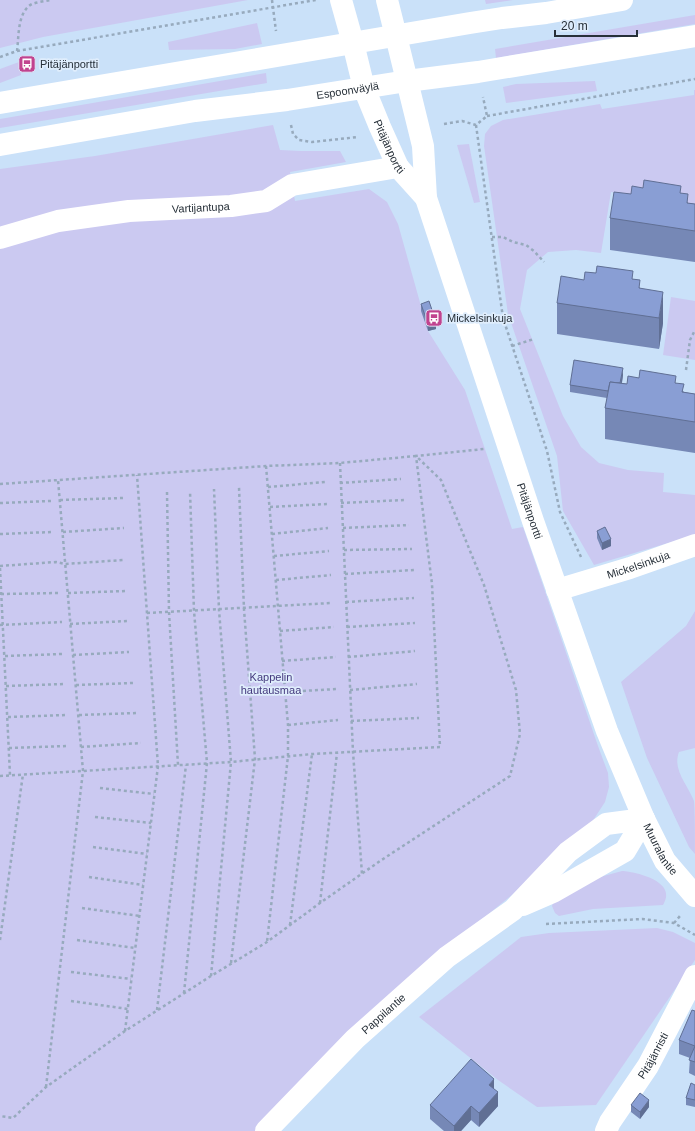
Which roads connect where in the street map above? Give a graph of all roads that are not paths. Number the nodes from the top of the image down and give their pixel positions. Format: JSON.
{"nodes":[{"id":1,"x":341,"y":0,"type":"edge"},
{"id":2,"x":387,"y":0,"type":"edge"},
{"id":3,"x":622,"y":0,"type":"edge"},
{"id":4,"x":396,"y":36,"type":"junction"},
{"id":5,"x":695,"y":36,"type":"edge"},
{"id":6,"x":353,"y":43,"type":"junction"},
{"id":7,"x":407,"y":81,"type":"junction"},
{"id":8,"x":364,"y":88,"type":"junction"},
{"id":9,"x":0,"y":103,"type":"edge"},
{"id":10,"x":0,"y":145,"type":"edge"},
{"id":11,"x":398,"y":167,"type":"junction"},
{"id":12,"x":426,"y":198,"type":"junction"},
{"id":13,"x":0,"y":238,"type":"edge"},
{"id":14,"x":695,"y":546,"type":"edge"},
{"id":15,"x":557,"y":590,"type":"junction"},
{"id":16,"x":644,"y":819,"type":"junction"},
{"id":17,"x":695,"y":896,"type":"edge"},
{"id":18,"x":513,"y":910,"type":"junction"},
{"id":19,"x":695,"y":976,"type":"edge"},
{"id":20,"x":266,"y":1131,"type":"edge"},
{"id":21,"x":606,"y":1131,"type":"edge"}],
"edges":[{"from":1,"to":6,"type":"street","name":"Pitäjänportti"},
{"from":2,"to":4,"type":"street","name":"Pitäjänportti"},
{"from":3,"to":4,"type":"street"},
{"from":4,"to":6,"type":"street"},
{"from":4,"to":7,"type":"street","name":"Pitäjänportti"},
{"from":5,"to":7,"type":"street","name":"Espoonväylä"},
{"from":6,"to":8,"type":"street","name":"Pitäjänportti"},
{"from":6,"to":9,"type":"street"},
{"from":7,"to":8,"type":"street","name":"Espoonväylä"},
{"from":7,"to":12,"type":"street","name":"Pitäjänportti"},
{"from":8,"to":10,"type":"street","name":"Espoonväylä"},
{"from":8,"to":11,"type":"street","name":"Pitäjänportti"},
{"from":11,"to":12,"type":"street","name":"Pitäjänportti"},
{"from":11,"to":13,"type":"street","name":"Vartijantupa"},
{"from":12,"to":15,"type":"street","name":"Pitäjänportti"},
{"from":14,"to":15,"type":"street","name":"Mickelsinkuja"},
{"from":15,"to":16,"type":"street","name":"Pitäjänportti"},
{"from":16,"to":17,"type":"street","name":"Muuralantie"},
{"from":16,"to":18,"type":"street","name":"Pappilantie"},
{"from":16,"to":18,"type":"street","name":"Pappilantie"},
{"from":18,"to":20,"type":"street","name":"Pappilantie"},
{"from":19,"to":21,"type":"street","name":"Pitäjänristi"}]}
